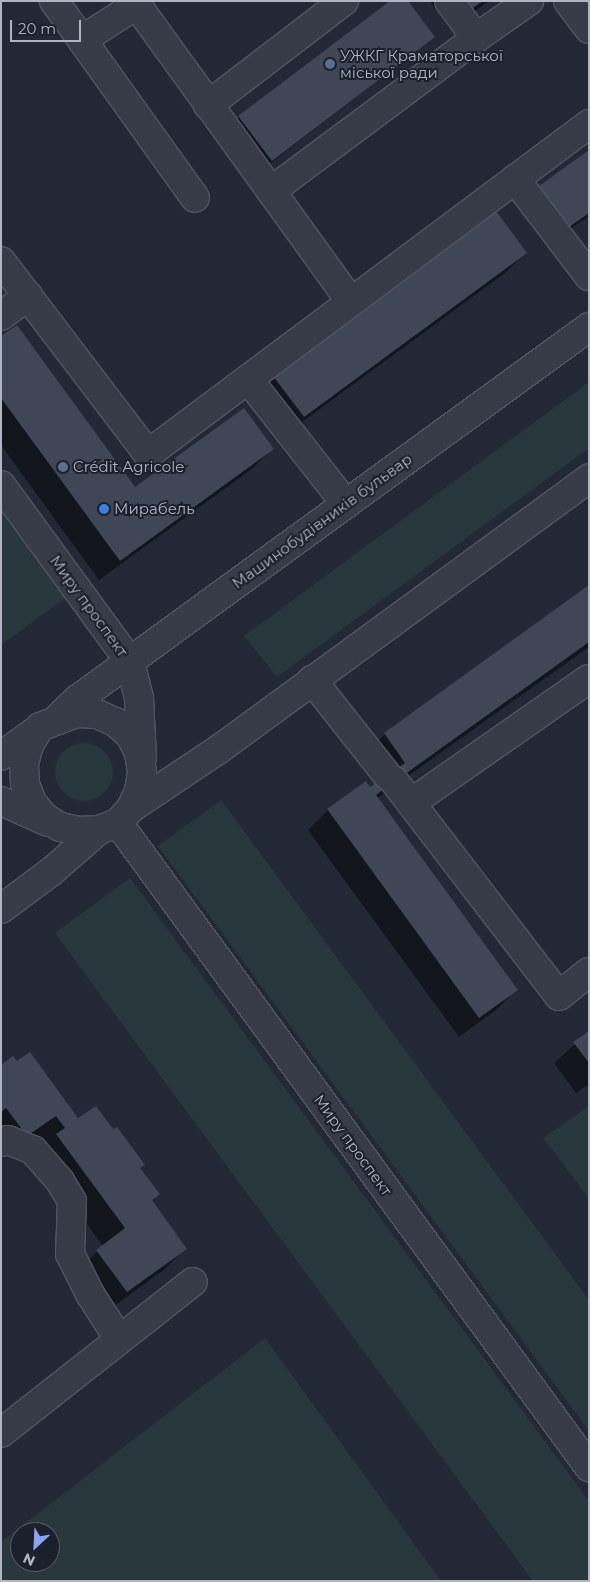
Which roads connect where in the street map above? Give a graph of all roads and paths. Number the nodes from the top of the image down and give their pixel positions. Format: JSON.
{"nodes":[{"id":1,"x":54,"y":1,"type":"edge"},
{"id":2,"x":344,"y":1,"type":"edge"},
{"id":3,"x":449,"y":1,"type":"edge"},
{"id":4,"x":528,"y":1,"type":"edge"},
{"id":5,"x":568,"y":1,"type":"edge"},
{"id":6,"x":135,"y":3,"type":"edge"},
{"id":7,"x":589,"y":30,"type":"edge"},
{"id":8,"x":476,"y":38,"type":"junction"},
{"id":9,"x":82,"y":40,"type":"junction"},
{"id":10,"x":208,"y":105,"type":"junction"},
{"id":11,"x":589,"y":124,"type":"edge"},
{"id":12,"x":515,"y":179,"type":"junction"},
{"id":13,"x":271,"y":191,"type":"junction"},
{"id":14,"x":194,"y":198,"type":"dead end"},
{"id":15,"x":1,"y":261,"type":"edge"},
{"id":16,"x":589,"y":276,"type":"edge"},
{"id":17,"x":28,"y":296,"type":"junction"},
{"id":18,"x":351,"y":302,"type":"junction"},
{"id":19,"x":1,"y":316,"type":"edge"},
{"id":20,"x":589,"y":327,"type":"edge"},
{"id":21,"x":248,"y":379,"type":"junction"},
{"id":22,"x":589,"y":478,"type":"edge"},
{"id":23,"x":1,"y":485,"type":"edge"},
{"id":24,"x":346,"y":504,"type":"junction"},
{"id":25,"x":130,"y":662,"type":"junction"},
{"id":26,"x":589,"y":679,"type":"edge"},
{"id":27,"x":312,"y":680,"type":"junction"},
{"id":28,"x":49,"y":723,"type":"junction"},
{"id":29,"x":1,"y":756,"type":"edge"},
{"id":30,"x":142,"y":772,"type":"junction"},
{"id":31,"x":1,"y":801,"type":"edge"},
{"id":32,"x":411,"y":804,"type":"junction"},
{"id":33,"x":116,"y":820,"type":"junction"},
{"id":34,"x":60,"y":826,"type":"junction"},
{"id":35,"x":1,"y":909,"type":"edge"},
{"id":36,"x":589,"y":972,"type":"edge"},
{"id":37,"x":1,"y":1142,"type":"edge"},
{"id":38,"x":193,"y":1282,"type":"dead end"},
{"id":39,"x":119,"y":1339,"type":"junction"},
{"id":40,"x":1,"y":1433,"type":"edge"},
{"id":41,"x":589,"y":1467,"type":"edge"}],
"edges":[{"from":1,"to":9,"type":"street"},
{"from":2,"to":10,"type":"street"},
{"from":3,"to":8,"type":"street"},
{"from":4,"to":8,"type":"street"},
{"from":5,"to":7,"type":"street"},
{"from":6,"to":9,"type":"street"},
{"from":6,"to":10,"type":"street"},
{"from":8,"to":13,"type":"street"},
{"from":9,"to":14,"type":"street"},
{"from":10,"to":13,"type":"street"},
{"from":11,"to":12,"type":"street"},
{"from":12,"to":16,"type":"street"},
{"from":12,"to":18,"type":"street"},
{"from":13,"to":18,"type":"street"},
{"from":15,"to":17,"type":"street"},
{"from":17,"to":19,"type":"street"},
{"from":17,"to":21,"type":"street"},
{"from":18,"to":21,"type":"street"},
{"from":20,"to":24,"type":"street","name":"Машинобудівників бульвар"},
{"from":21,"to":24,"type":"street"},
{"from":22,"to":27,"type":"street"},
{"from":23,"to":25,"type":"street","name":"Миру проспект"},
{"from":24,"to":25,"type":"street","name":"Машинобудівників бульвар"},
{"from":25,"to":28,"type":"street","name":"Машинобудівників бульвар"},
{"from":25,"to":30,"type":"street","name":"Миру проспект"},
{"from":26,"to":32,"type":"street"},
{"from":27,"to":32,"type":"street"},
{"from":27,"to":33,"type":"street"},
{"from":28,"to":29,"type":"street","name":"Машинобудівників бульвар"},
{"from":28,"to":30,"type":"street"},
{"from":28,"to":34,"type":"street"},
{"from":30,"to":33,"type":"street"},
{"from":31,"to":34,"type":"street"},
{"from":32,"to":36,"type":"street"},
{"from":33,"to":34,"type":"street"},
{"from":33,"to":35,"type":"street"},
{"from":33,"to":41,"type":"street","name":"Миру проспект"},
{"from":37,"to":39,"type":"street"},
{"from":38,"to":39,"type":"street"},
{"from":39,"to":40,"type":"street"}]}
